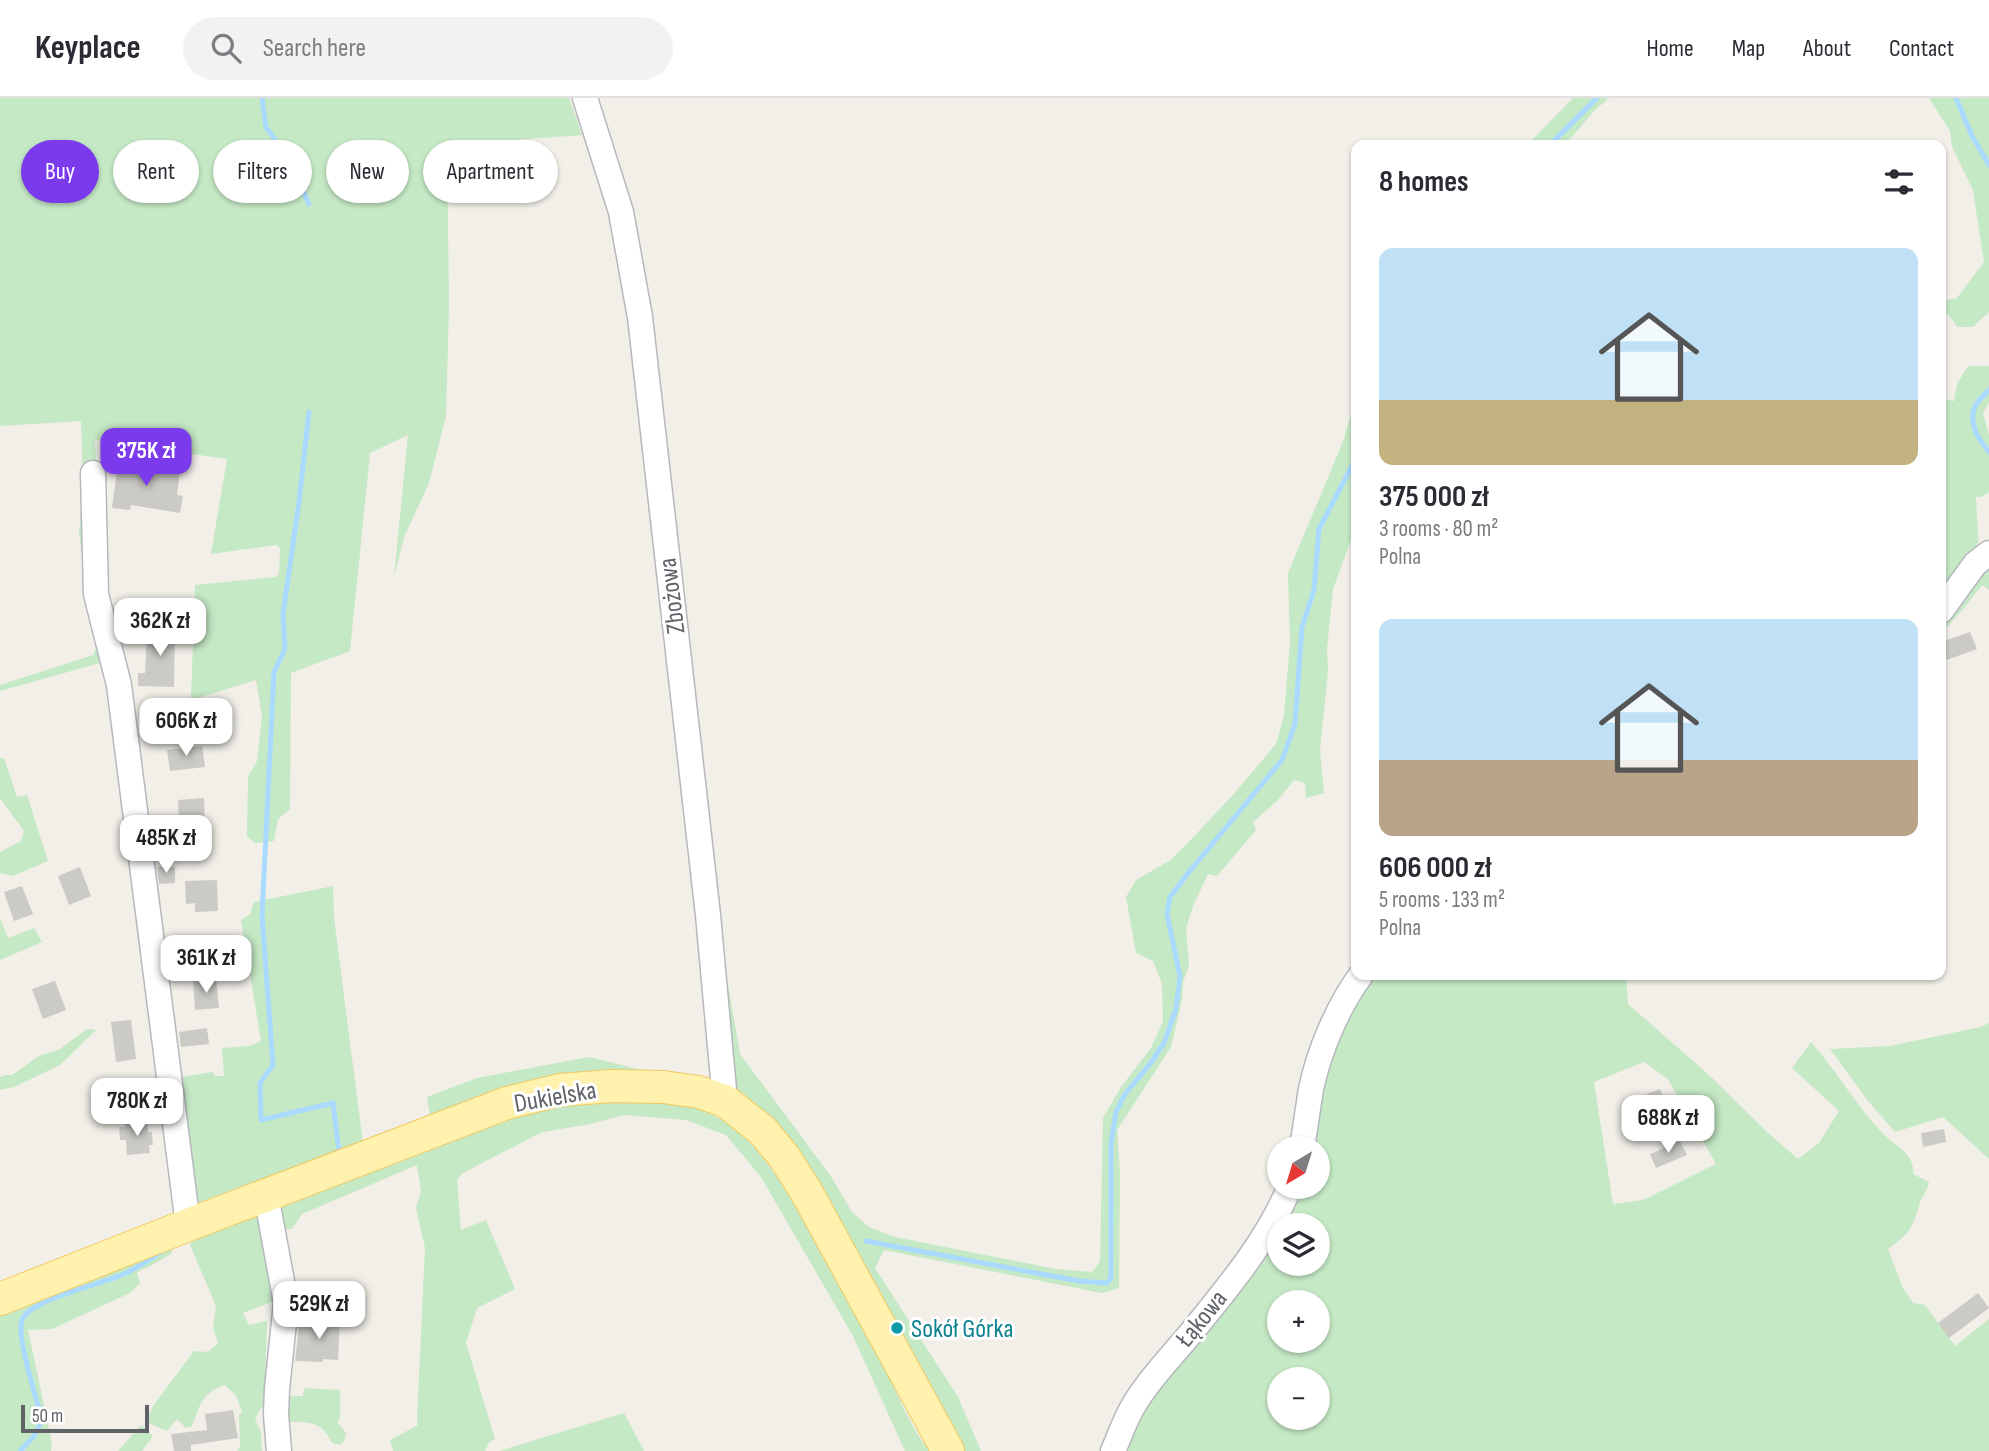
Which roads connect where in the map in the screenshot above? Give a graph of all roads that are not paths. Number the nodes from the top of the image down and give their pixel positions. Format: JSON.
{"nodes":[{"id":1,"x":585,"y":98,"type":"edge"},
{"id":2,"x":93,"y":473,"type":"dead end"},
{"id":3,"x":1989,"y":554,"type":"edge"},
{"id":4,"x":1946,"y":604,"type":"edge"},
{"id":5,"x":1357,"y":980,"type":"edge"},
{"id":6,"x":725,"y":1101,"type":"junction"},
{"id":7,"x":1304,"y":1136,"type":"edge"},
{"id":8,"x":266,"y":1195,"type":"junction"},
{"id":9,"x":1285,"y":1199,"type":"edge"},
{"id":10,"x":188,"y":1225,"type":"junction"},
{"id":11,"x":0,"y":1299,"type":"edge"},
{"id":12,"x":279,"y":1451,"type":"edge"},
{"id":13,"x":948,"y":1451,"type":"edge"},
{"id":14,"x":1113,"y":1451,"type":"edge"}],
"edges":[{"from":1,"to":6,"type":"street","name":"Zbożowa"},
{"from":2,"to":10,"type":"street"},
{"from":3,"to":4,"type":"street"},
{"from":5,"to":7,"type":"street"},
{"from":6,"to":8,"type":"main road","name":"Dukielska"},
{"from":6,"to":13,"type":"main road","name":"Dukielska"},
{"from":8,"to":10,"type":"main road","name":"Dukielska"},
{"from":8,"to":12,"type":"street"},
{"from":9,"to":14,"type":"street","name":"Łąkowa"},
{"from":10,"to":11,"type":"main road","name":"Dukielska"}]}
